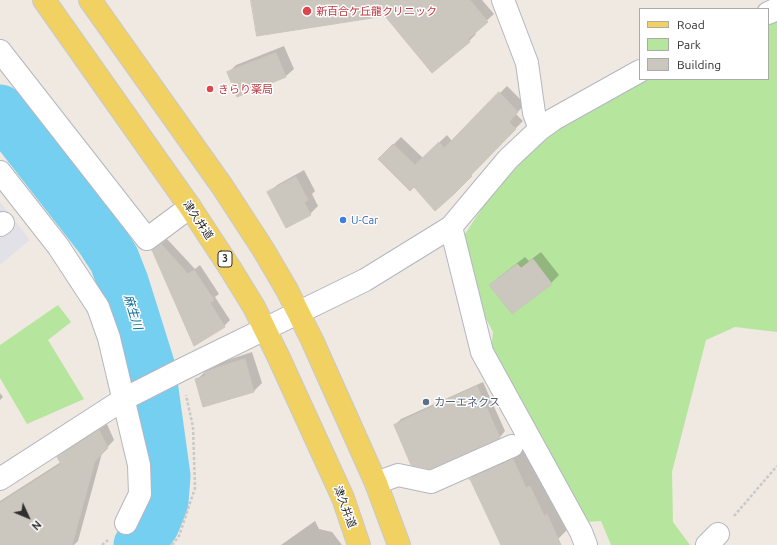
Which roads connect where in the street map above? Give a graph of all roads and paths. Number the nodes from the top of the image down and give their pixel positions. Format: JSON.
{"nodes":[{"id":1,"x":44,"y":0,"type":"edge"},
{"id":2,"x":90,"y":0,"type":"edge"},
{"id":3,"x":503,"y":0,"type":"edge"},
{"id":4,"x":0,"y":51,"type":"edge"},
{"id":5,"x":639,"y":72,"type":"edge"},
{"id":6,"x":540,"y":129,"type":"junction"},
{"id":7,"x":0,"y":172,"type":"edge"},
{"id":8,"x":190,"y":208,"type":"junction"},
{"id":9,"x":451,"y":227,"type":"junction"},
{"id":10,"x":298,"y":312,"type":"junction"},
{"id":11,"x":266,"y":329,"type":"junction"},
{"id":12,"x":175,"y":373,"type":"junction"},
{"id":13,"x":130,"y":396,"type":"junction"},
{"id":14,"x":512,"y":446,"type":"dead end"},
{"id":15,"x":777,"y":466,"type":"edge"},
{"id":16,"x":3,"y":471,"type":"edge"},
{"id":17,"x":376,"y":483,"type":"junction"},
{"id":18,"x":126,"y":523,"type":"dead end"},
{"id":19,"x":712,"y":539,"type":"edge"},
{"id":20,"x":587,"y":541,"type":"edge"},
{"id":21,"x":172,"y":545,"type":"edge"},
{"id":22,"x":359,"y":545,"type":"edge"},
{"id":23,"x":399,"y":545,"type":"edge"}],
"edges":[{"from":1,"to":8,"type":"main road","name":"津久井道","number":"3"},
{"from":2,"to":10,"type":"main road"},
{"from":3,"to":6,"type":"street"},
{"from":4,"to":8,"type":"street"},
{"from":5,"to":6,"type":"street"},
{"from":6,"to":9,"type":"street"},
{"from":7,"to":13,"type":"street"},
{"from":8,"to":11,"type":"main road","name":"津久井道","number":"3"},
{"from":9,"to":10,"type":"street"},
{"from":9,"to":20,"type":"street"},
{"from":10,"to":11,"type":"street"},
{"from":10,"to":17,"type":"main road"},
{"from":11,"to":12,"type":"street"},
{"from":11,"to":22,"type":"main road","name":"津久井道","number":"3"},
{"from":12,"to":13,"type":"street"},
{"from":12,"to":21,"type":"path"},
{"from":13,"to":16,"type":"street"},
{"from":13,"to":18,"type":"street"},
{"from":14,"to":17,"type":"street"},
{"from":15,"to":19,"type":"path"},
{"from":17,"to":23,"type":"main road"}]}
